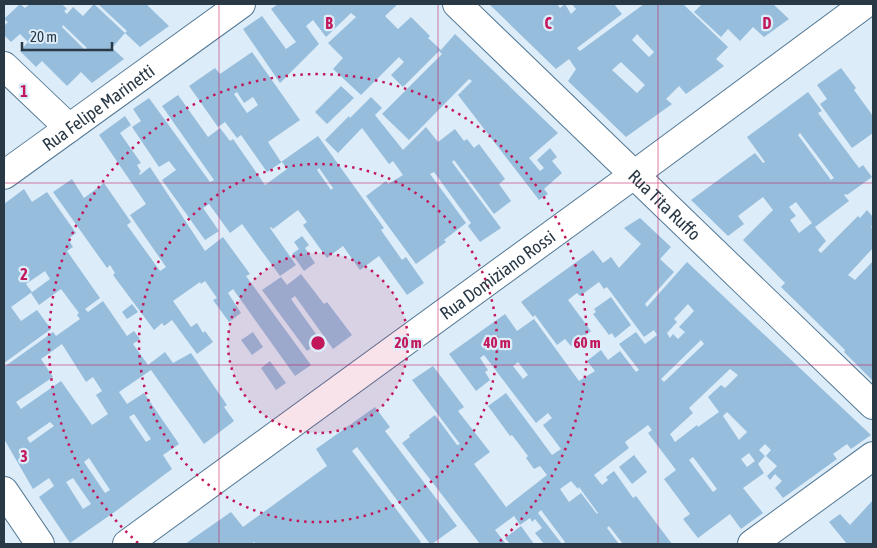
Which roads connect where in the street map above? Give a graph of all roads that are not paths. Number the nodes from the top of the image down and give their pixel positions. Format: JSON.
{"nodes":[{"id":1,"x":241,"y":4,"type":"edge"},
{"id":2,"x":457,"y":4,"type":"edge"},
{"id":3,"x":865,"y":4,"type":"edge"},
{"id":4,"x":4,"y":66,"type":"edge"},
{"id":5,"x":70,"y":128,"type":"junction"},
{"id":6,"x":635,"y":174,"type":"junction"},
{"id":7,"x":4,"y":176,"type":"edge"},
{"id":8,"x":873,"y":406,"type":"edge"},
{"id":9,"x":873,"y":456,"type":"edge"},
{"id":10,"x":4,"y":491,"type":"edge"},
{"id":11,"x":40,"y":544,"type":"edge"},
{"id":12,"x":127,"y":544,"type":"edge"},
{"id":13,"x":752,"y":544,"type":"edge"}],
"edges":[{"from":1,"to":5,"type":"street","name":"Rua Felipe Marinetti"},
{"from":2,"to":6,"type":"street","name":"Rua Tita Ruffo"},
{"from":3,"to":6,"type":"street","name":"Rua Domiziano Rossi"},
{"from":4,"to":5,"type":"street"},
{"from":5,"to":7,"type":"street","name":"Rua Felipe Marinetti"},
{"from":6,"to":8,"type":"street","name":"Rua Tita Ruffo"},
{"from":6,"to":12,"type":"street","name":"Rua Domiziano Rossi"},
{"from":9,"to":13,"type":"street"},
{"from":10,"to":11,"type":"street"}]}
